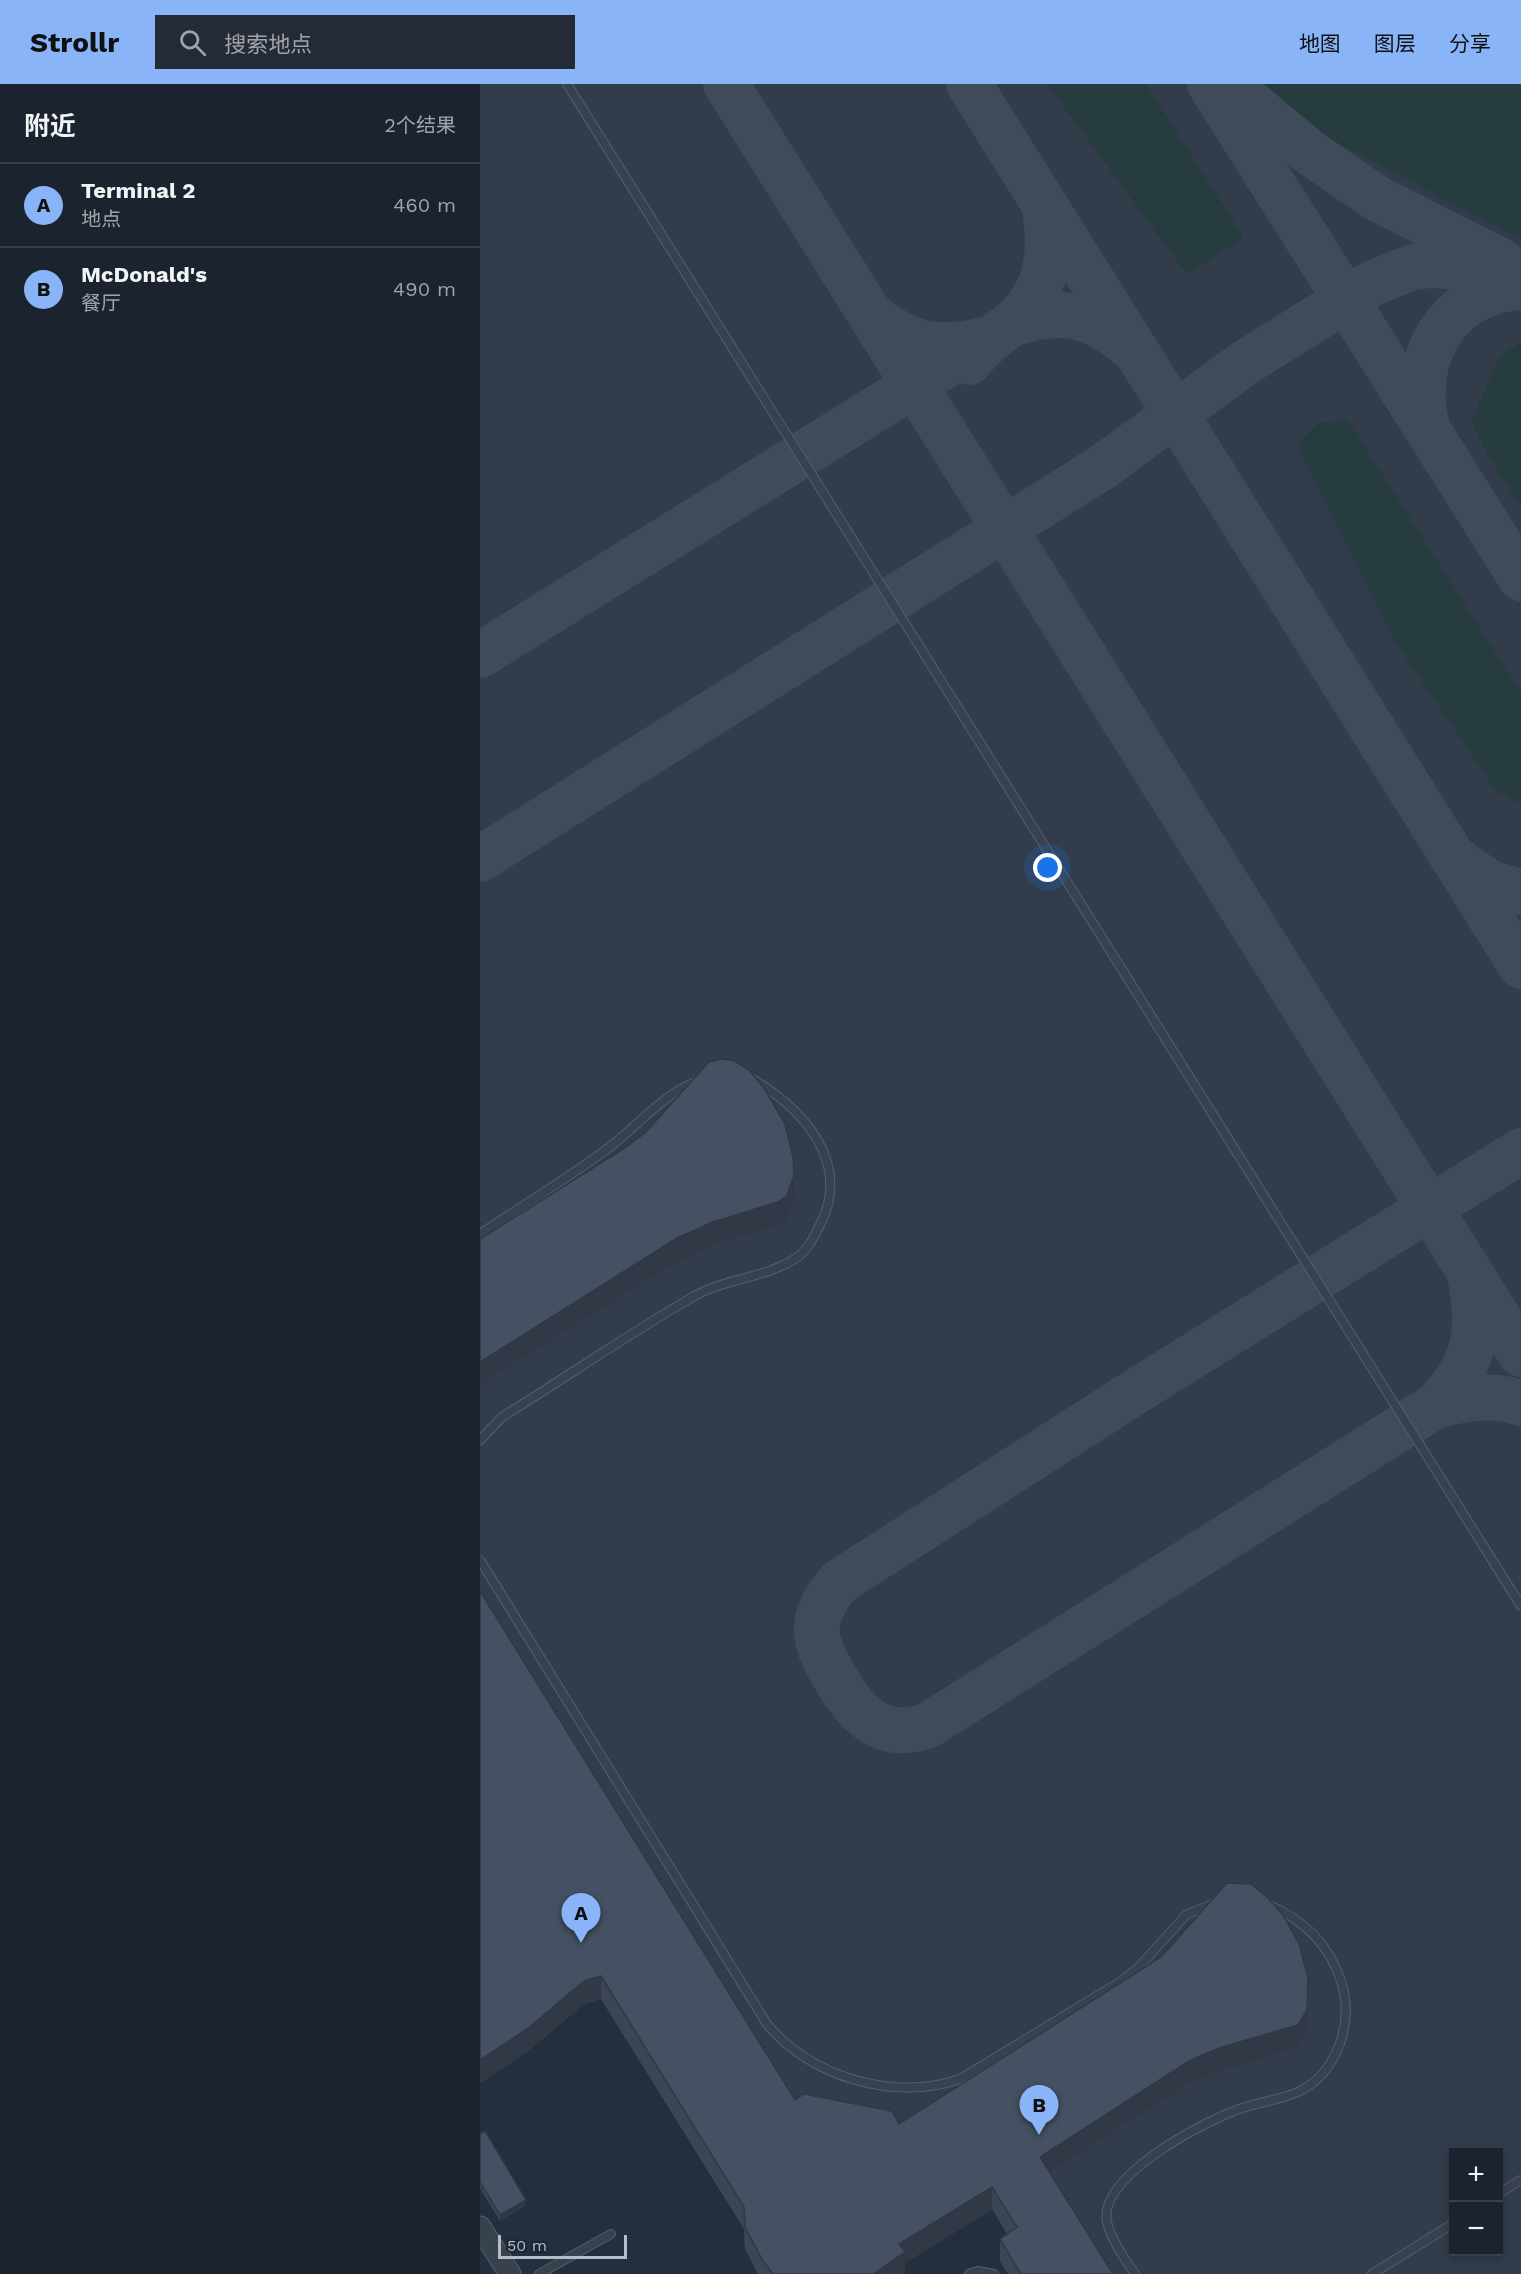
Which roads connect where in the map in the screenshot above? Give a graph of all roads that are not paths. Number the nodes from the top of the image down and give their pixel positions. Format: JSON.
{"nodes":[{"id":1,"x":567,"y":84,"type":"edge"},
{"id":2,"x":711,"y":1076,"type":"edge"},
{"id":3,"x":746,"y":1078,"type":"edge"},
{"id":4,"x":480,"y":1234,"type":"edge"},
{"id":5,"x":480,"y":1440,"type":"edge"},
{"id":6,"x":480,"y":1560,"type":"edge"},
{"id":7,"x":1521,"y":1606,"type":"edge"},
{"id":8,"x":1226,"y":1900,"type":"edge"},
{"id":9,"x":1263,"y":1902,"type":"edge"},
{"id":10,"x":1521,"y":2180,"type":"edge"},
{"id":11,"x":1503,"y":2191,"type":"edge"},
{"id":12,"x":1449,"y":2226,"type":"edge"},
{"id":13,"x":480,"y":2227,"type":"edge"},
{"id":14,"x":611,"y":2234,"type":"dead end"},
{"id":15,"x":510,"y":2274,"type":"edge"},
{"id":16,"x":539,"y":2274,"type":"edge"},
{"id":17,"x":969,"y":2274,"type":"edge"},
{"id":18,"x":994,"y":2274,"type":"edge"},
{"id":19,"x":1135,"y":2274,"type":"edge"},
{"id":20,"x":1372,"y":2274,"type":"edge"}],
"edges":[{"from":1,"to":7,"type":"lane"},
{"from":2,"to":4,"type":"lane"},
{"from":3,"to":5,"type":"lane"},
{"from":6,"to":8,"type":"lane"},
{"from":9,"to":19,"type":"lane"},
{"from":10,"to":11,"type":"lane"},
{"from":12,"to":20,"type":"lane"},
{"from":13,"to":15,"type":"street"},
{"from":14,"to":16,"type":"lane"},
{"from":17,"to":18,"type":"lane"}]}
